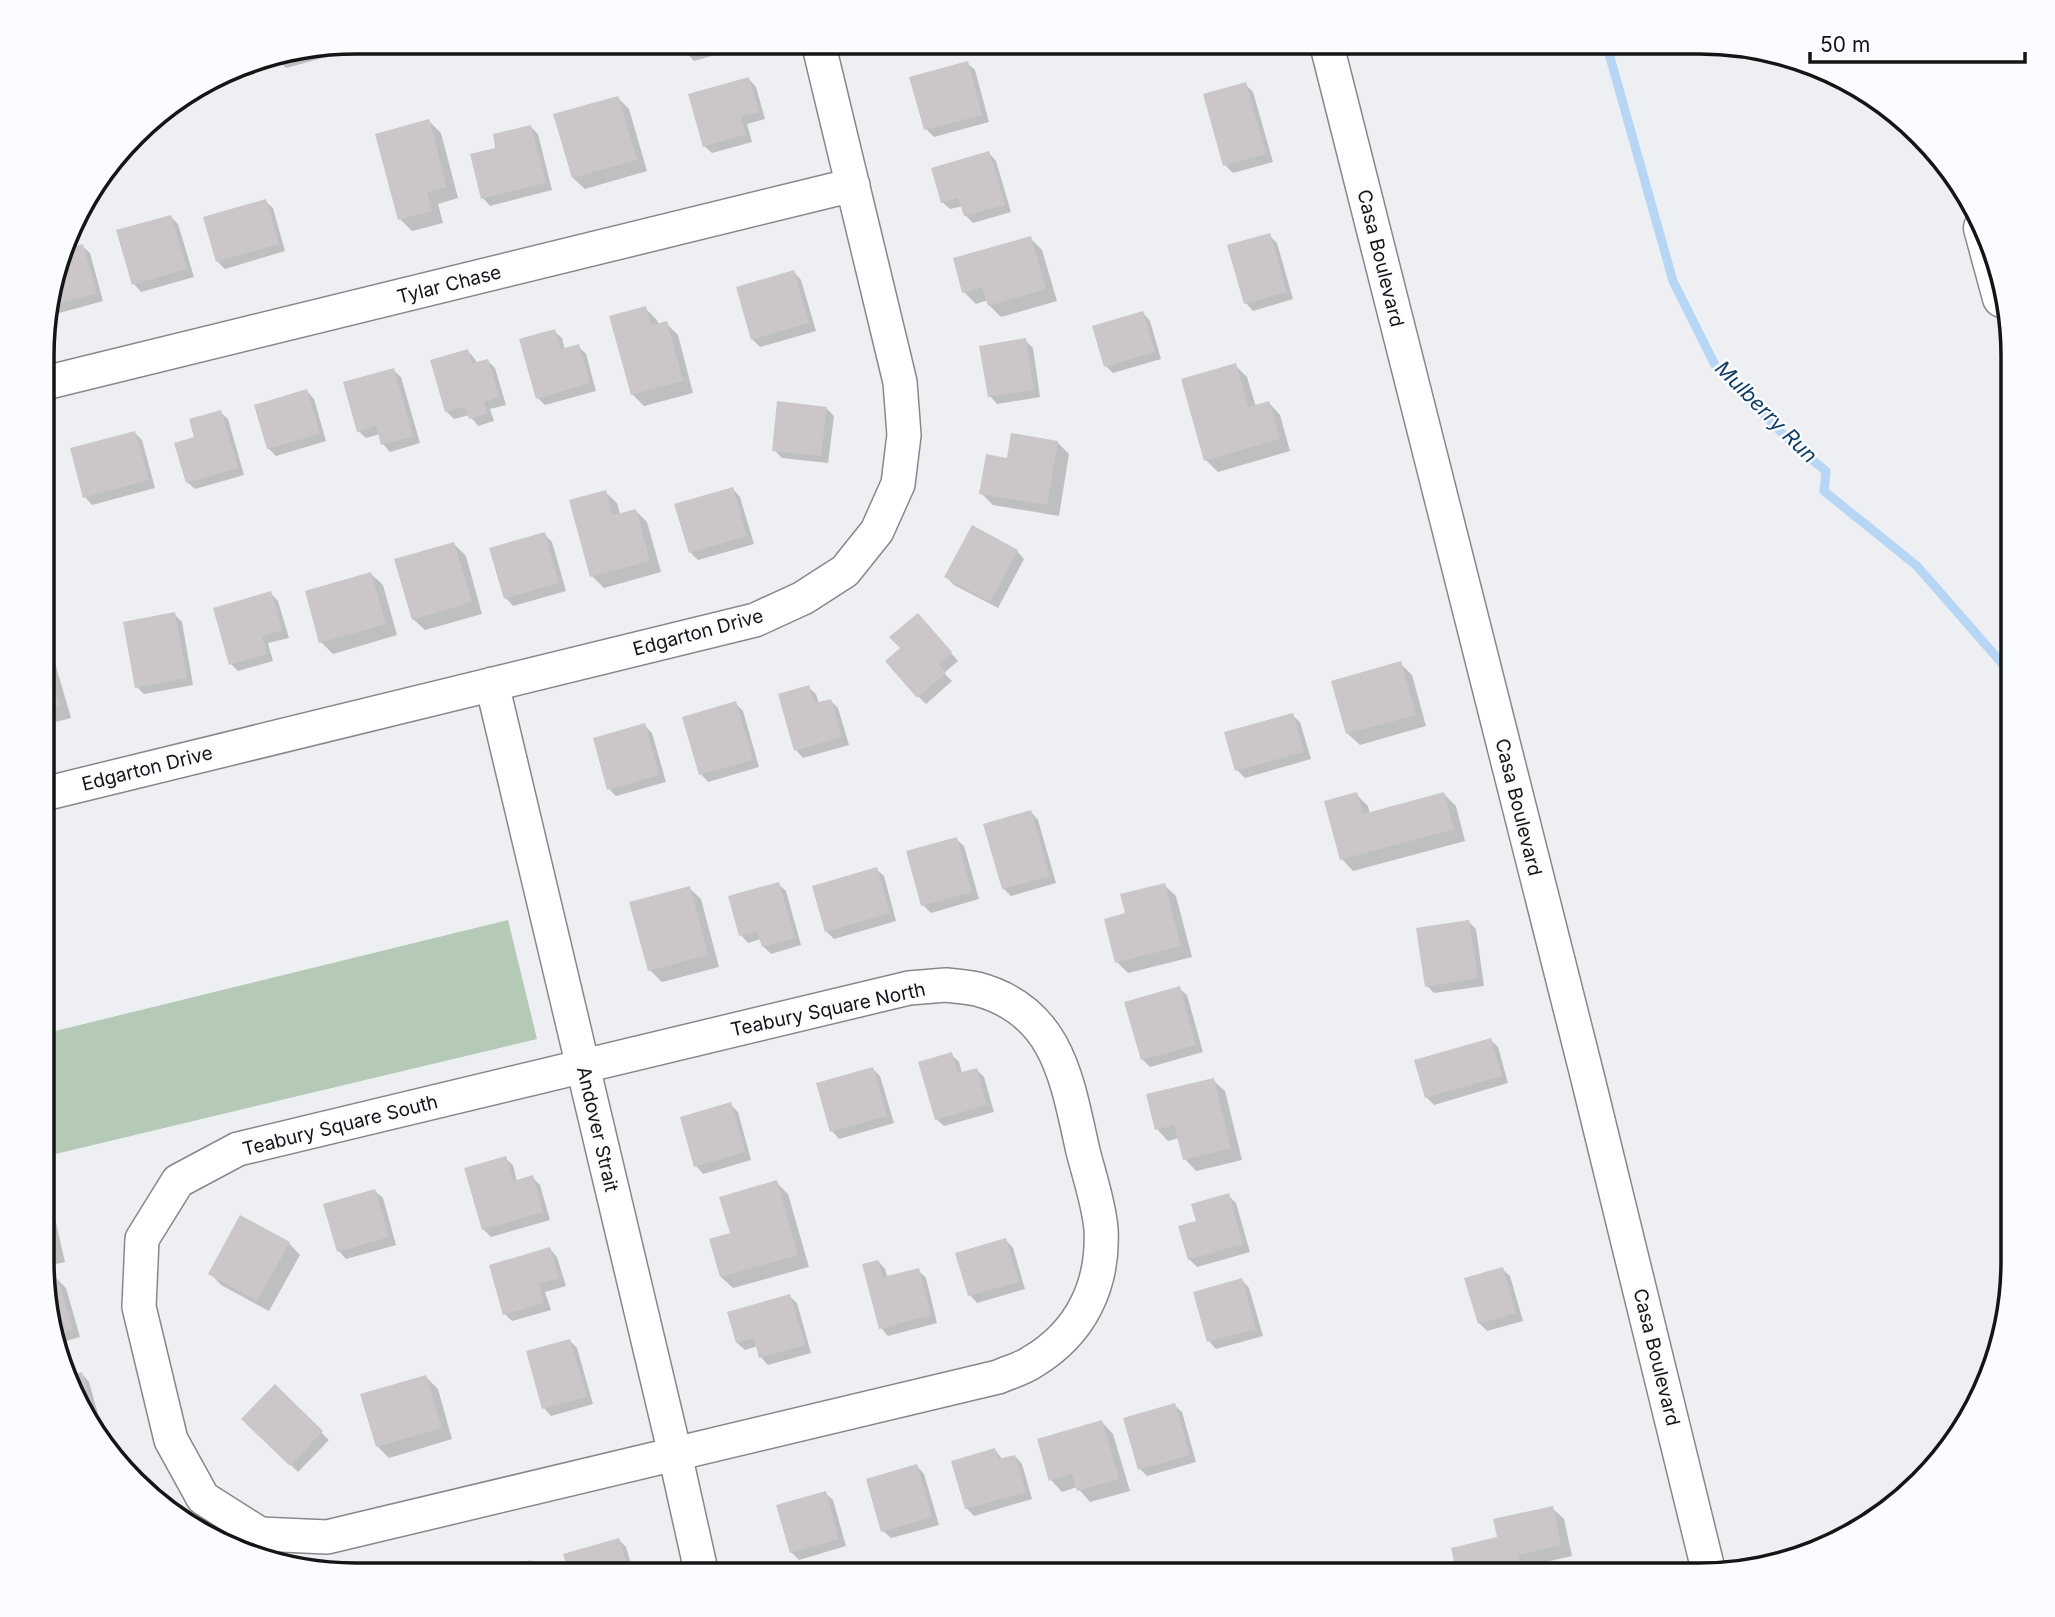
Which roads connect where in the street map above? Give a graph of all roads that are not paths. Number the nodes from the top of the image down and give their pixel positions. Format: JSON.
{"nodes":[{"id":1,"x":821,"y":54,"type":"edge"},
{"id":2,"x":1329,"y":54,"type":"edge"},
{"id":3,"x":853,"y":185,"type":"junction"},
{"id":4,"x":54,"y":381,"type":"edge"},
{"id":5,"x":492,"y":684,"type":"junction"},
{"id":6,"x":54,"y":792,"type":"edge"},
{"id":7,"x":582,"y":1066,"type":"junction"},
{"id":8,"x":675,"y":1454,"type":"junction"},
{"id":9,"x":700,"y":1563,"type":"edge"},
{"id":10,"x":1706,"y":1563,"type":"edge"}],
"edges":[{"from":1,"to":3,"type":"street","name":"Edgarton Drive"},
{"from":2,"to":10,"type":"street","name":"Casa Boulevard"},
{"from":3,"to":4,"type":"street","name":"Tylar Chase"},
{"from":3,"to":5,"type":"street","name":"Edgarton Drive"},
{"from":5,"to":6,"type":"street","name":"Edgarton Drive"},
{"from":5,"to":7,"type":"street","name":"Andover Strait"},
{"from":7,"to":8,"type":"street","name":"Andover Strait"},
{"from":7,"to":8,"type":"street","name":"Teabury Square North"},
{"from":7,"to":8,"type":"street","name":"Teabury Square South"},
{"from":8,"to":9,"type":"street","name":"Andover Strait"}]}
